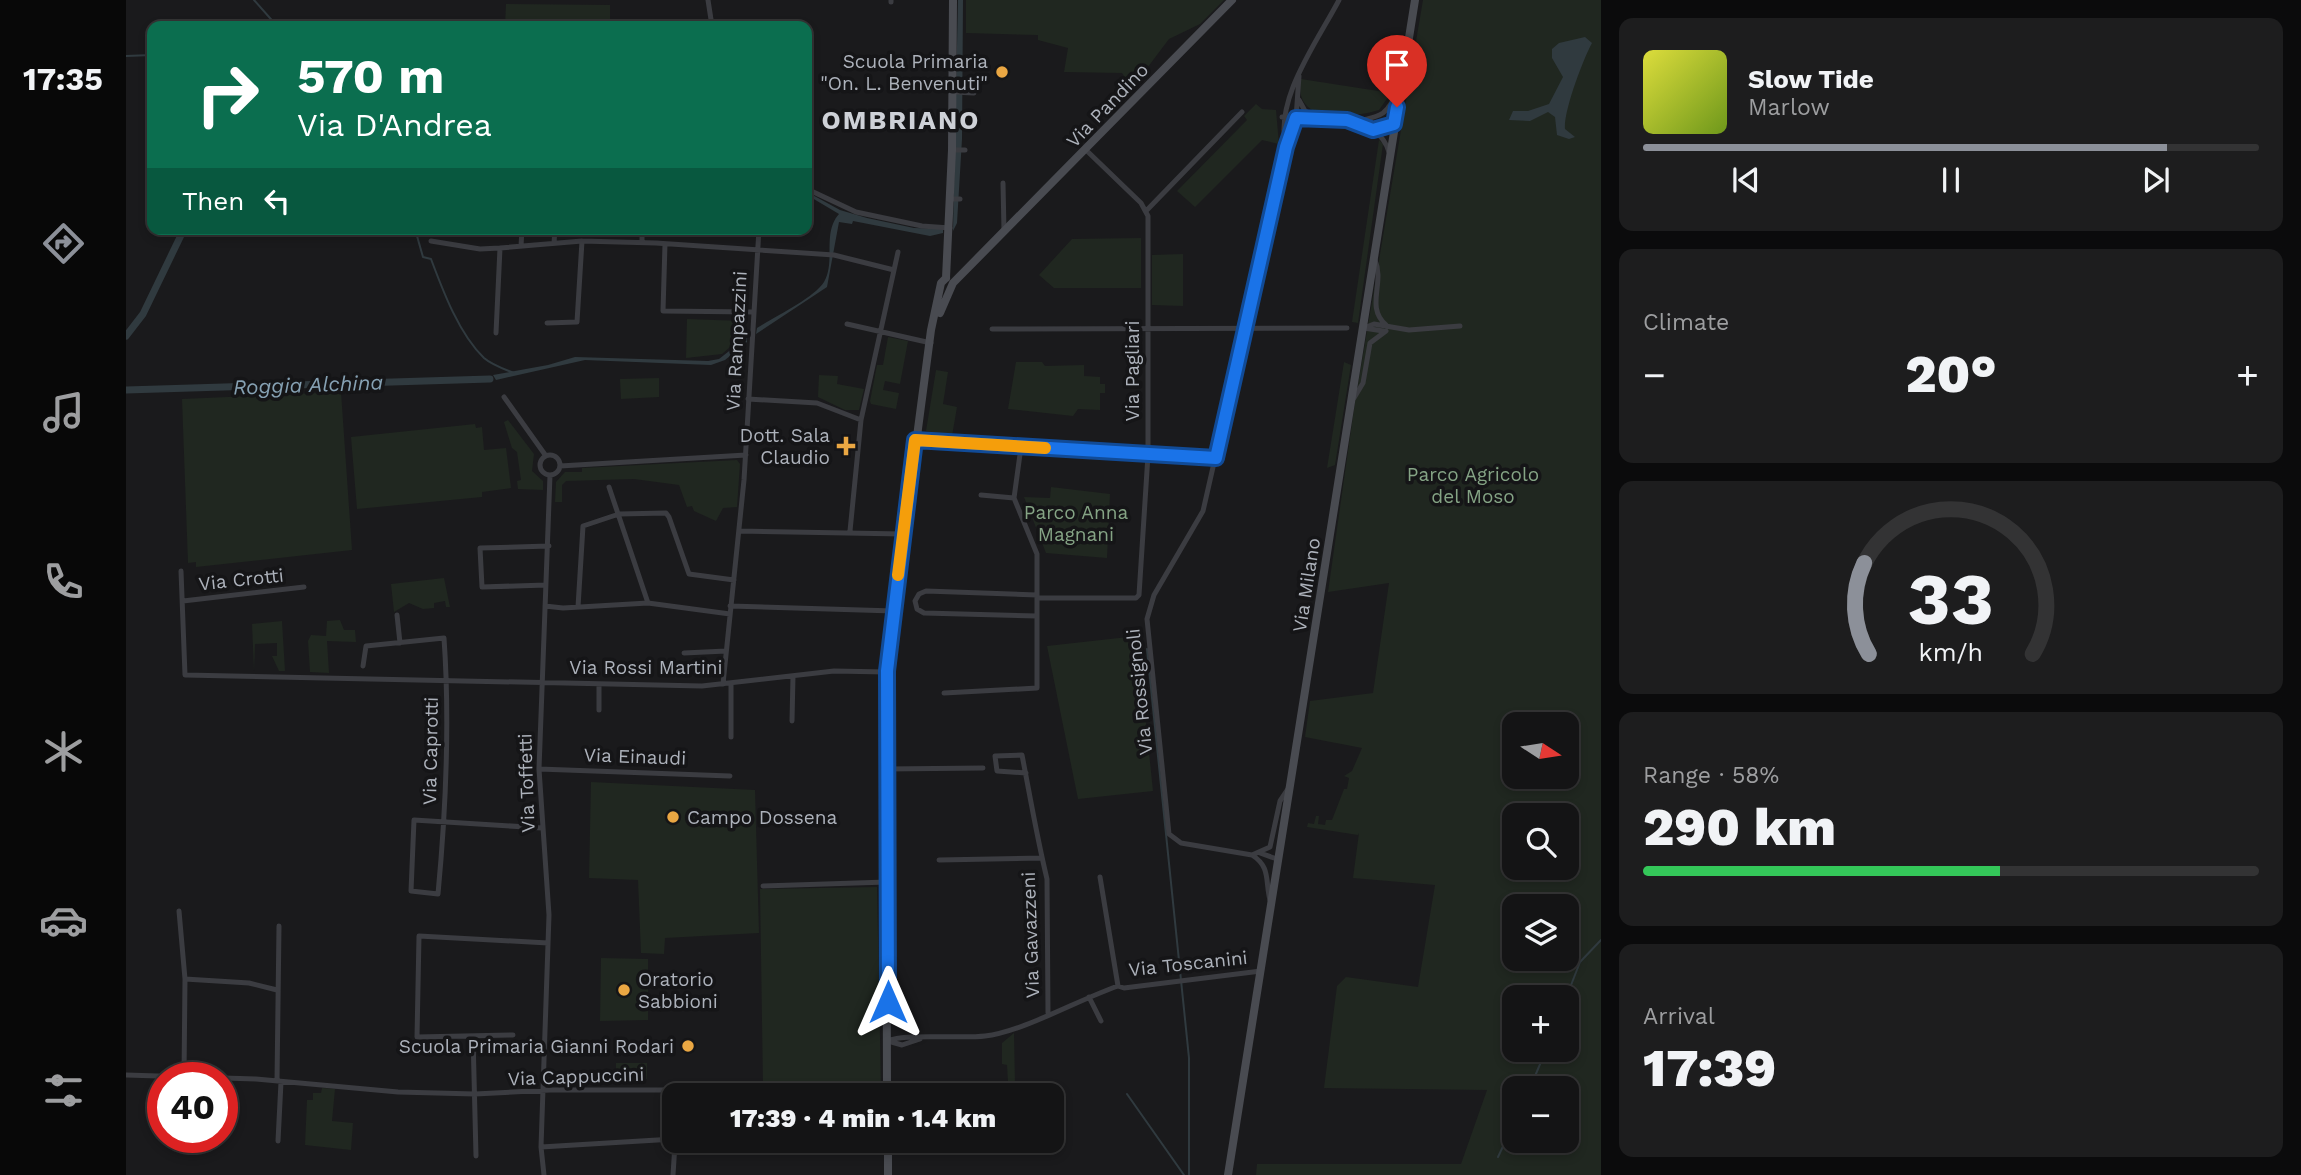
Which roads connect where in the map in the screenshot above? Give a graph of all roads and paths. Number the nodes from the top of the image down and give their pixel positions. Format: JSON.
{"nodes":[{"id":1,"x":708,"y":0,"type":"edge"},
{"id":2,"x":953,"y":0,"type":"edge"},
{"id":3,"x":1232,"y":0,"type":"edge"},
{"id":4,"x":1339,"y":0,"type":"edge"},
{"id":5,"x":1415,"y":0,"type":"edge"},
{"id":6,"x":711,"y":21,"type":"edge"},
{"id":7,"x":1299,"y":76,"type":"junction"},
{"id":8,"x":1402,"y":81,"type":"junction"},
{"id":9,"x":958,"y":92,"type":"junction"},
{"id":10,"x":974,"y":93,"type":"dead end"},
{"id":11,"x":1297,"y":96,"type":"junction"},
{"id":12,"x":1242,"y":112,"type":"dead end"},
{"id":13,"x":1376,"y":115,"type":"junction"},
{"id":14,"x":1283,"y":117,"type":"junction"},
{"id":15,"x":1296,"y":118,"type":"junction"},
{"id":16,"x":1325,"y":119,"type":"junction"},
{"id":17,"x":1347,"y":120,"type":"junction"},
{"id":18,"x":1394,"y":124,"type":"junction"},
{"id":19,"x":1373,"y":130,"type":"junction"},
{"id":20,"x":1286,"y":147,"type":"junction"},
{"id":21,"x":952,"y":150,"type":"junction"},
{"id":22,"x":965,"y":150,"type":"dead end"},
{"id":23,"x":1086,"y":150,"type":"junction"},
{"id":24,"x":1389,"y":153,"type":"junction"},
{"id":25,"x":1003,"y":183,"type":"dead end"},
{"id":26,"x":812,"y":192,"type":"edge"},
{"id":27,"x":817,"y":194,"type":"junction"},
{"id":28,"x":814,"y":201,"type":"dead end"},
{"id":29,"x":841,"y":207,"type":"junction"},
{"id":30,"x":1147,"y":211,"type":"junction"},
{"id":31,"x":835,"y":215,"type":"dead end"},
{"id":32,"x":950,"y":228,"type":"junction"},
{"id":33,"x":1004,"y":231,"type":"junction"},
{"id":34,"x":522,"y":235,"type":"edge"},
{"id":35,"x":555,"y":235,"type":"edge"},
{"id":36,"x":642,"y":235,"type":"edge"},
{"id":37,"x":759,"y":235,"type":"edge"},
{"id":38,"x":431,"y":241,"type":"dead end"},
{"id":39,"x":582,"y":241,"type":"junction"},
{"id":40,"x":642,"y":242,"type":"junction"},
{"id":41,"x":554,"y":243,"type":"junction"},
{"id":42,"x":666,"y":244,"type":"junction"},
{"id":43,"x":521,"y":246,"type":"junction"},
{"id":44,"x":500,"y":248,"type":"junction"},
{"id":45,"x":758,"y":249,"type":"junction"},
{"id":46,"x":898,"y":252,"type":"dead end"},
{"id":47,"x":1374,"y":257,"type":"junction"},
{"id":48,"x":894,"y":270,"type":"junction"},
{"id":49,"x":948,"y":284,"type":"junction"},
{"id":50,"x":752,"y":312,"type":"junction"},
{"id":51,"x":547,"y":323,"type":"dead end"},
{"id":52,"x":847,"y":324,"type":"dead end"},
{"id":53,"x":1460,"y":326,"type":"dead end"},
{"id":54,"x":1244,"y":328,"type":"junction"},
{"id":55,"x":1347,"y":328,"type":"dead end"},
{"id":56,"x":1364,"y":328,"type":"junction"},
{"id":57,"x":1388,"y":328,"type":"junction"},
{"id":58,"x":1148,"y":329,"type":"junction"},
{"id":59,"x":992,"y":330,"type":"dead end"},
{"id":60,"x":880,"y":331,"type":"junction"},
{"id":61,"x":496,"y":333,"type":"dead end"},
{"id":62,"x":931,"y":342,"type":"junction"},
{"id":63,"x":504,"y":397,"type":"dead end"},
{"id":64,"x":748,"y":398,"type":"junction"},
{"id":65,"x":1352,"y":400,"type":"junction"},
{"id":66,"x":862,"y":420,"type":"junction"},
{"id":67,"x":915,"y":440,"type":"junction"},
{"id":68,"x":1021,"y":447,"type":"junction"},
{"id":69,"x":746,"y":455,"type":"junction"},
{"id":70,"x":1148,"y":455,"type":"junction"},
{"id":71,"x":546,"y":456,"type":"junction"},
{"id":72,"x":1216,"y":458,"type":"junction"},
{"id":73,"x":559,"y":466,"type":"junction"},
{"id":74,"x":550,"y":475,"type":"junction"},
{"id":75,"x":609,"y":487,"type":"dead end"},
{"id":76,"x":981,"y":495,"type":"dead end"},
{"id":77,"x":1014,"y":498,"type":"junction"},
{"id":78,"x":619,"y":514,"type":"junction"},
{"id":79,"x":739,"y":531,"type":"junction"},
{"id":80,"x":850,"y":531,"type":"junction"},
{"id":81,"x":903,"y":534,"type":"junction"},
{"id":82,"x":549,"y":546,"type":"junction"},
{"id":83,"x":181,"y":570,"type":"dead end"},
{"id":84,"x":734,"y":580,"type":"junction"},
{"id":85,"x":546,"y":585,"type":"junction"},
{"id":86,"x":304,"y":587,"type":"dead end"},
{"id":87,"x":1037,"y":596,"type":"junction"},
{"id":88,"x":183,"y":601,"type":"junction"},
{"id":89,"x":648,"y":603,"type":"junction"},
{"id":90,"x":545,"y":606,"type":"junction"},
{"id":91,"x":730,"y":606,"type":"junction"},
{"id":92,"x":578,"y":607,"type":"junction"},
{"id":93,"x":894,"y":611,"type":"junction"},
{"id":94,"x":730,"y":614,"type":"junction"},
{"id":95,"x":397,"y":615,"type":"dead end"},
{"id":96,"x":1037,"y":616,"type":"junction"},
{"id":97,"x":400,"y":643,"type":"junction"},
{"id":98,"x":726,"y":651,"type":"junction"},
{"id":99,"x":684,"y":653,"type":"dead end"},
{"id":100,"x":363,"y":666,"type":"dead end"},
{"id":101,"x":887,"y":671,"type":"junction"},
{"id":102,"x":793,"y":676,"type":"junction"},
{"id":103,"x":447,"y":679,"type":"junction"},
{"id":104,"x":540,"y":682,"type":"junction"},
{"id":105,"x":731,"y":682,"type":"junction"},
{"id":106,"x":599,"y":684,"type":"junction"},
{"id":107,"x":723,"y":684,"type":"junction"},
{"id":108,"x":944,"y":693,"type":"dead end"},
{"id":109,"x":599,"y":710,"type":"dead end"},
{"id":110,"x":793,"y":721,"type":"dead end"},
{"id":111,"x":731,"y":737,"type":"dead end"},
{"id":112,"x":983,"y":768,"type":"dead end"},
{"id":113,"x":539,"y":769,"type":"junction"},
{"id":114,"x":886,"y":769,"type":"junction"},
{"id":115,"x":1026,"y":773,"type":"junction"},
{"id":116,"x":730,"y":776,"type":"dead end"},
{"id":117,"x":1288,"y":788,"type":"junction"},
{"id":118,"x":444,"y":823,"type":"junction"},
{"id":119,"x":542,"y":828,"type":"junction"},
{"id":120,"x":1256,"y":856,"type":"junction"},
{"id":121,"x":1042,"y":859,"type":"junction"},
{"id":122,"x":1277,"y":859,"type":"junction"},
{"id":123,"x":939,"y":860,"type":"dead end"},
{"id":124,"x":1100,"y":877,"type":"dead end"},
{"id":125,"x":887,"y":882,"type":"junction"},
{"id":126,"x":763,"y":886,"type":"dead end"},
{"id":127,"x":1270,"y":901,"type":"junction"},
{"id":128,"x":179,"y":911,"type":"dead end"},
{"id":129,"x":279,"y":926,"type":"dead end"},
{"id":130,"x":548,"y":943,"type":"junction"},
{"id":131,"x":1261,"y":971,"type":"junction"},
{"id":132,"x":185,"y":979,"type":"junction"},
{"id":133,"x":1118,"y":986,"type":"junction"},
{"id":134,"x":277,"y":990,"type":"junction"},
{"id":135,"x":1089,"y":996,"type":"junction"},
{"id":136,"x":1048,"y":1013,"type":"junction"},
{"id":137,"x":1101,"y":1021,"type":"dead end"},
{"id":138,"x":513,"y":1035,"type":"dead end"},
{"id":139,"x":473,"y":1036,"type":"junction"},
{"id":140,"x":888,"y":1041,"type":"junction"},
{"id":141,"x":184,"y":1062,"type":"edge"},
{"id":142,"x":126,"y":1075,"type":"edge"},
{"id":143,"x":147,"y":1075,"type":"edge"},
{"id":144,"x":238,"y":1079,"type":"edge"},
{"id":145,"x":279,"y":1081,"type":"junction"},
{"id":146,"x":887,"y":1083,"type":"edge"},
{"id":147,"x":543,"y":1091,"type":"junction"},
{"id":148,"x":662,"y":1093,"type":"edge"},
{"id":149,"x":475,"y":1094,"type":"junction"},
{"id":150,"x":278,"y":1141,"type":"dead end"},
{"id":151,"x":662,"y":1142,"type":"edge"},
{"id":152,"x":541,"y":1147,"type":"junction"},
{"id":153,"x":674,"y":1153,"type":"edge"},
{"id":154,"x":888,"y":1153,"type":"edge"},
{"id":155,"x":475,"y":1156,"type":"dead end"},
{"id":156,"x":544,"y":1175,"type":"edge"},
{"id":157,"x":673,"y":1175,"type":"edge"},
{"id":158,"x":888,"y":1175,"type":"edge"},
{"id":159,"x":1227,"y":1175,"type":"edge"}],
"edges":[{"from":1,"to":6,"type":"street"},
{"from":2,"to":9,"type":"street"},
{"from":3,"to":23,"type":"street","name":"Via Pandino"},
{"from":4,"to":7,"type":"street","name":"Via Rossignoli"},
{"from":5,"to":8,"type":"street","name":"Via Milano"},
{"from":7,"to":11,"type":"street","name":"Via Rossignoli"},
{"from":7,"to":14,"type":"street","name":"Via Rossignoli"},
{"from":8,"to":13,"type":"street"},
{"from":8,"to":18,"type":"street","name":"Via Milano"},
{"from":9,"to":10,"type":"street"},
{"from":9,"to":21,"type":"street"},
{"from":11,"to":15,"type":"street","name":"Via Rossignoli"},
{"from":11,"to":16,"type":"street"},
{"from":12,"to":30,"type":"street"},
{"from":13,"to":17,"type":"street"},
{"from":13,"to":18,"type":"street"},
{"from":14,"to":15,"type":"street"},
{"from":14,"to":20,"type":"street","name":"Via Rossignoli"},
{"from":15,"to":16,"type":"street"},
{"from":15,"to":20,"type":"street","name":"Via Rossignoli"},
{"from":16,"to":17,"type":"street"},
{"from":17,"to":19,"type":"street"},
{"from":18,"to":19,"type":"street"},
{"from":18,"to":24,"type":"street","name":"Via Milano"},
{"from":19,"to":24,"type":"street"},
{"from":20,"to":54,"type":"street","name":"Via Rossignoli"},
{"from":21,"to":22,"type":"street"},
{"from":21,"to":32,"type":"street"},
{"from":23,"to":30,"type":"street"},
{"from":23,"to":33,"type":"street","name":"Via Pandino"},
{"from":24,"to":47,"type":"street","name":"Via Milano"},
{"from":25,"to":33,"type":"street"},
{"from":26,"to":27,"type":"street"},
{"from":27,"to":28,"type":"street"},
{"from":27,"to":29,"type":"street"},
{"from":29,"to":31,"type":"street"},
{"from":29,"to":32,"type":"street"},
{"from":30,"to":58,"type":"street","name":"Via Pagliari"},
{"from":32,"to":49,"type":"street"},
{"from":33,"to":49,"type":"street","name":"Via Pandino"},
{"from":34,"to":43,"type":"street"},
{"from":35,"to":41,"type":"street"},
{"from":36,"to":40,"type":"street"},
{"from":37,"to":45,"type":"street","name":"Via Rampazzini"},
{"from":38,"to":44,"type":"street"},
{"from":39,"to":40,"type":"street"},
{"from":39,"to":41,"type":"street"},
{"from":39,"to":51,"type":"street"},
{"from":40,"to":42,"type":"street"},
{"from":41,"to":43,"type":"street"},
{"from":42,"to":45,"type":"street"},
{"from":42,"to":50,"type":"street"},
{"from":43,"to":44,"type":"street"},
{"from":44,"to":61,"type":"street"},
{"from":45,"to":48,"type":"street"},
{"from":45,"to":50,"type":"street","name":"Via Rampazzini"},
{"from":46,"to":48,"type":"street"},
{"from":47,"to":56,"type":"street","name":"Via Milano"},
{"from":47,"to":57,"type":"street"},
{"from":48,"to":60,"type":"street"},
{"from":49,"to":62,"type":"street"},
{"from":50,"to":64,"type":"street","name":"Via Rampazzini"},
{"from":52,"to":60,"type":"street"},
{"from":53,"to":57,"type":"street"},
{"from":54,"to":55,"type":"street"},
{"from":54,"to":58,"type":"street"},
{"from":54,"to":72,"type":"street","name":"Via Rossignoli"},
{"from":56,"to":57,"type":"street"},
{"from":56,"to":65,"type":"street","name":"Via Milano"},
{"from":57,"to":65,"type":"street"},
{"from":58,"to":59,"type":"street"},
{"from":58,"to":70,"type":"street","name":"Via Pagliari"},
{"from":60,"to":62,"type":"street"},
{"from":60,"to":66,"type":"street"},
{"from":62,"to":67,"type":"street"},
{"from":63,"to":71,"type":"street","name":"Via Toffetti"},
{"from":64,"to":66,"type":"street"},
{"from":64,"to":69,"type":"street","name":"Via Rampazzini"},
{"from":65,"to":117,"type":"street","name":"Via Milano"},
{"from":66,"to":80,"type":"street"},
{"from":67,"to":68,"type":"street"},
{"from":67,"to":81,"type":"street"},
{"from":68,"to":70,"type":"street"},
{"from":68,"to":77,"type":"street"},
{"from":69,"to":73,"type":"street"},
{"from":69,"to":79,"type":"street","name":"Via Rampazzini"},
{"from":70,"to":72,"type":"street"},
{"from":70,"to":87,"type":"street","name":"Via Pagliari"},
{"from":71,"to":73,"type":"street","name":"Via Toffetti"},
{"from":71,"to":74,"type":"street","name":"Via Toffetti"},
{"from":72,"to":120,"type":"street","name":"Via Rossignoli"},
{"from":73,"to":74,"type":"street"},
{"from":74,"to":82,"type":"street","name":"Via Toffetti"},
{"from":75,"to":78,"type":"street"},
{"from":76,"to":77,"type":"street"},
{"from":77,"to":87,"type":"street"},
{"from":78,"to":84,"type":"street"},
{"from":78,"to":89,"type":"street"},
{"from":78,"to":92,"type":"street"},
{"from":79,"to":80,"type":"street"},
{"from":79,"to":84,"type":"street","name":"Via Rampazzini"},
{"from":80,"to":81,"type":"street"},
{"from":81,"to":93,"type":"street"},
{"from":82,"to":85,"type":"street","name":"Via Toffetti"},
{"from":82,"to":85,"type":"street"},
{"from":83,"to":88,"type":"street","name":"Via Rossi Martini"},
{"from":84,"to":91,"type":"street","name":"Via Rampazzini"},
{"from":85,"to":90,"type":"street","name":"Via Toffetti"},
{"from":86,"to":88,"type":"street","name":"Via Crotti"},
{"from":87,"to":96,"type":"street"},
{"from":87,"to":96,"type":"street"},
{"from":88,"to":103,"type":"street","name":"Via Rossi Martini"},
{"from":89,"to":92,"type":"street"},
{"from":89,"to":94,"type":"street"},
{"from":90,"to":92,"type":"street"},
{"from":90,"to":104,"type":"street","name":"Via Toffetti"},
{"from":91,"to":93,"type":"street"},
{"from":91,"to":94,"type":"street","name":"Via Rampazzini"},
{"from":93,"to":101,"type":"street"},
{"from":94,"to":98,"type":"street","name":"Via Rampazzini"},
{"from":95,"to":97,"type":"street"},
{"from":96,"to":108,"type":"street"},
{"from":97,"to":100,"type":"street"},
{"from":97,"to":103,"type":"street"},
{"from":98,"to":99,"type":"street"},
{"from":98,"to":107,"type":"street","name":"Via Rampazzini"},
{"from":101,"to":102,"type":"street","name":"Via Rossi Martini"},
{"from":101,"to":114,"type":"street"},
{"from":102,"to":105,"type":"street","name":"Via Rossi Martini"},
{"from":102,"to":110,"type":"street"},
{"from":103,"to":104,"type":"street","name":"Via Rossi Martini"},
{"from":103,"to":118,"type":"street","name":"Via Caprotti"},
{"from":104,"to":106,"type":"street","name":"Via Rossi Martini"},
{"from":104,"to":113,"type":"street","name":"Via Toffetti"},
{"from":105,"to":107,"type":"street","name":"Via Rossi Martini"},
{"from":105,"to":111,"type":"street"},
{"from":106,"to":107,"type":"street","name":"Via Rossi Martini"},
{"from":106,"to":109,"type":"street"},
{"from":112,"to":114,"type":"street"},
{"from":113,"to":116,"type":"street","name":"Via Einaudi"},
{"from":113,"to":119,"type":"street","name":"Via Toffetti"},
{"from":114,"to":125,"type":"street"},
{"from":115,"to":115,"type":"street"},
{"from":115,"to":121,"type":"street","name":"Via Gavazzeni"},
{"from":117,"to":120,"type":"street"},
{"from":117,"to":122,"type":"street","name":"Via Milano"},
{"from":118,"to":118,"type":"street","name":"Via Caprotti"},
{"from":118,"to":119,"type":"street"},
{"from":119,"to":130,"type":"street","name":"Via Toffetti"},
{"from":120,"to":122,"type":"street","name":"Via Rossignoli"},
{"from":120,"to":127,"type":"street"},
{"from":121,"to":123,"type":"street"},
{"from":121,"to":136,"type":"street","name":"Via Gavazzeni"},
{"from":122,"to":127,"type":"street","name":"Via Milano"},
{"from":124,"to":133,"type":"street","name":"Via Toscanini"},
{"from":125,"to":126,"type":"street"},
{"from":125,"to":140,"type":"street"},
{"from":127,"to":131,"type":"street","name":"Via Milano"},
{"from":128,"to":132,"type":"street"},
{"from":129,"to":134,"type":"street"},
{"from":130,"to":139,"type":"street"},
{"from":130,"to":147,"type":"street","name":"Via Toffetti"},
{"from":131,"to":133,"type":"street","name":"Via Toscanini"},
{"from":131,"to":159,"type":"street","name":"Via Milano"},
{"from":132,"to":134,"type":"street"},
{"from":132,"to":141,"type":"street"},
{"from":133,"to":135,"type":"street","name":"Via Toscanini"},
{"from":134,"to":145,"type":"street"},
{"from":135,"to":136,"type":"street","name":"Via Toscanini"},
{"from":135,"to":137,"type":"street"},
{"from":136,"to":140,"type":"street","name":"Via Toscanini"},
{"from":138,"to":139,"type":"street"},
{"from":139,"to":149,"type":"street"},
{"from":140,"to":146,"type":"street"},
{"from":142,"to":143,"type":"street","name":"Via Cappuccini"},
{"from":144,"to":145,"type":"street","name":"Via Cappuccini"},
{"from":145,"to":149,"type":"street","name":"Via Cappuccini"},
{"from":145,"to":150,"type":"street"},
{"from":147,"to":148,"type":"street","name":"Via Cappuccini"},
{"from":147,"to":149,"type":"street","name":"Via Cappuccini"},
{"from":147,"to":152,"type":"street","name":"Via Toffetti"},
{"from":149,"to":155,"type":"street"},
{"from":151,"to":152,"type":"street"},
{"from":152,"to":156,"type":"street","name":"Via Toffetti"},
{"from":153,"to":157,"type":"street"},
{"from":154,"to":158,"type":"street"}]}
